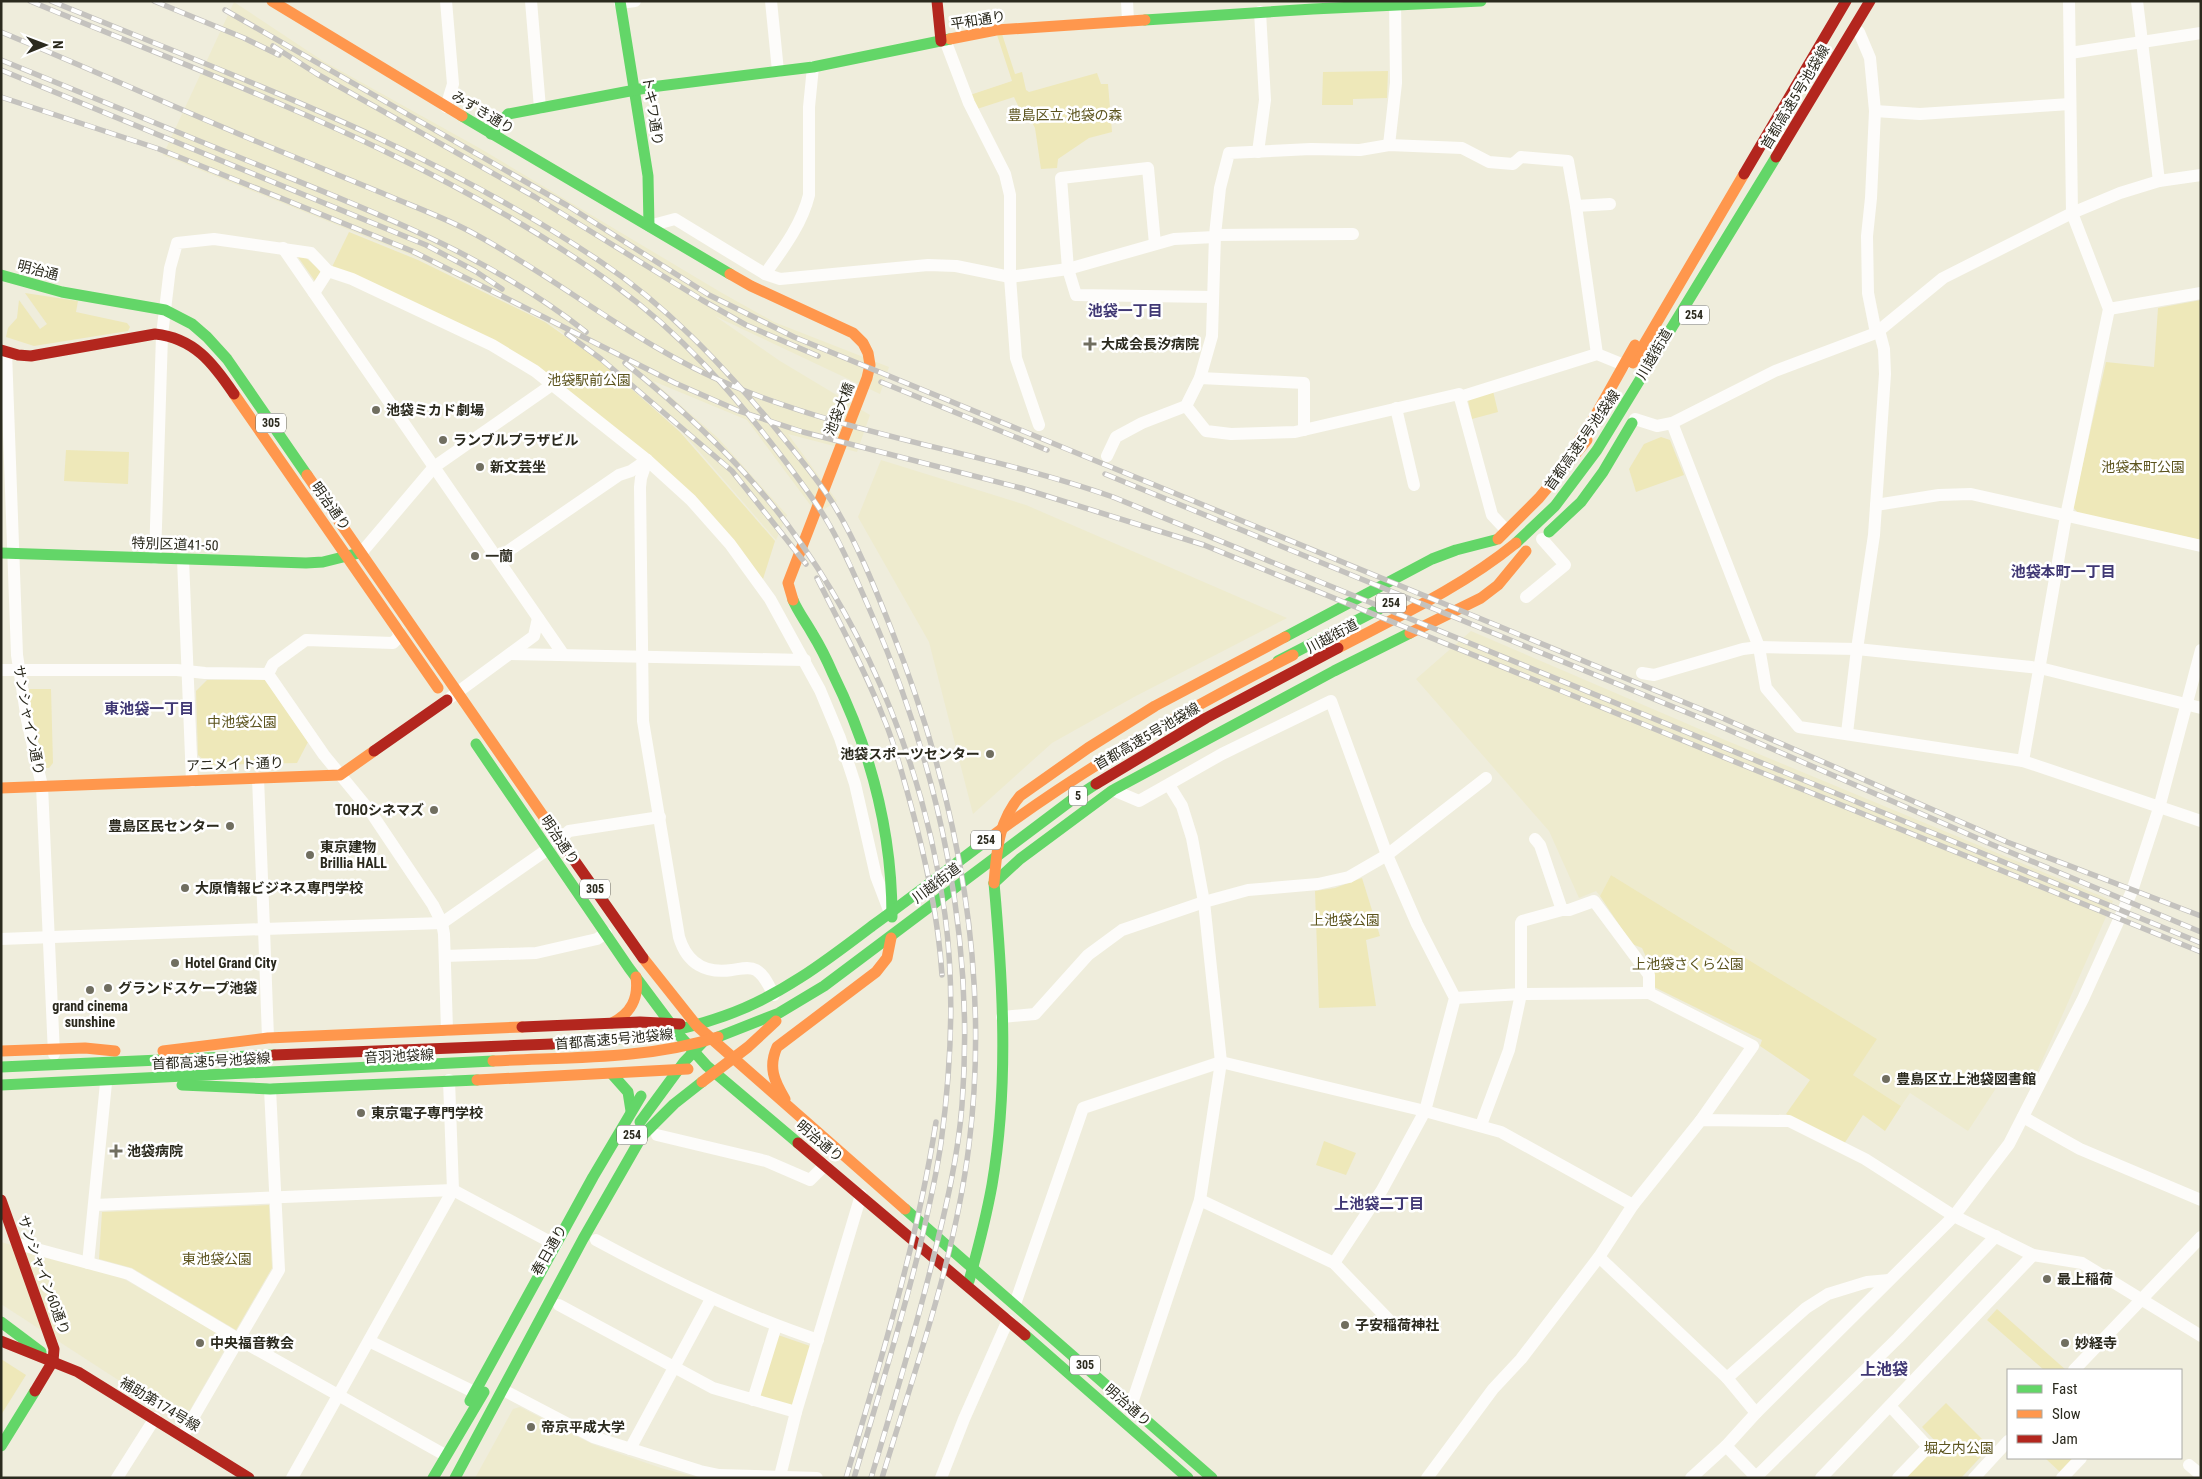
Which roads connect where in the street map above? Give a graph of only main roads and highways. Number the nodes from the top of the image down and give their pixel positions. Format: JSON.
{"nodes":[{"id":1,"x":272,"y":1,"type":"edge"},
{"id":2,"x":937,"y":1,"type":"edge"},
{"id":3,"x":1481,"y":1,"type":"edge"},
{"id":4,"x":1838,"y":1,"type":"edge"},
{"id":5,"x":1846,"y":1,"type":"edge"},
{"id":6,"x":1870,"y":1,"type":"edge"},
{"id":7,"x":1878,"y":1,"type":"edge"},
{"id":8,"x":620,"y":2,"type":"edge"},
{"id":9,"x":1395,"y":3,"type":"edge"},
{"id":10,"x":1313,"y":5,"type":"edge"},
{"id":11,"x":943,"y":41,"type":"junction"},
{"id":12,"x":634,"y":90,"type":"junction"},
{"id":13,"x":491,"y":134,"type":"junction"},
{"id":14,"x":649,"y":226,"type":"junction"},
{"id":15,"x":680,"y":245,"type":"joint"},
{"id":16,"x":1,"y":275,"type":"edge"},
{"id":17,"x":68,"y":292,"type":"joint"},
{"id":18,"x":127,"y":304,"type":"junction"},
{"id":19,"x":1696,"y":310,"type":"dead end"},
{"id":20,"x":140,"y":337,"type":"junction"},
{"id":21,"x":4,"y":351,"type":"edge"},
{"id":22,"x":1637,"y":415,"type":"road end"},
{"id":23,"x":1495,"y":540,"type":"junction"},
{"id":24,"x":1526,"y":551,"type":"junction"},
{"id":25,"x":362,"y":552,"type":"junction"},
{"id":26,"x":7,"y":553,"type":"edge"},
{"id":27,"x":348,"y":556,"type":"junction"},
{"id":28,"x":1470,"y":559,"type":"joint"},
{"id":29,"x":1393,"y":603,"type":"joint"},
{"id":30,"x":452,"y":696,"type":"junction"},
{"id":31,"x":454,"y":712,"type":"dead end"},
{"id":32,"x":468,"y":732,"type":"dead end"},
{"id":33,"x":1,"y":788,"type":"edge"},
{"id":34,"x":994,"y":883,"type":"junction"},
{"id":35,"x":892,"y":917,"type":"junction"},
{"id":36,"x":891,"y":938,"type":"junction"},
{"id":37,"x":636,"y":977,"type":"junction"},
{"id":38,"x":790,"y":1009,"type":"junction"},
{"id":39,"x":726,"y":1015,"type":"junction"},
{"id":40,"x":668,"y":1022,"type":"junction"},
{"id":41,"x":612,"y":1023,"type":"junction"},
{"id":42,"x":696,"y":1026,"type":"junction"},
{"id":43,"x":683,"y":1041,"type":"junction"},
{"id":44,"x":701,"y":1044,"type":"junction"},
{"id":45,"x":1,"y":1051,"type":"edge"},
{"id":46,"x":724,"y":1053,"type":"junction"},
{"id":47,"x":118,"y":1057,"type":"junction"},
{"id":48,"x":190,"y":1060,"type":"junction"},
{"id":49,"x":1,"y":1061,"type":"edge"},
{"id":50,"x":707,"y":1066,"type":"junction"},
{"id":51,"x":1,"y":1067,"type":"edge"},
{"id":52,"x":722,"y":1068,"type":"joint"},
{"id":53,"x":612,"y":1074,"type":"junction"},
{"id":54,"x":652,"y":1079,"type":"junction"},
{"id":55,"x":57,"y":1083,"type":"junction"},
{"id":56,"x":119,"y":1083,"type":"junction"},
{"id":57,"x":1,"y":1086,"type":"edge"},
{"id":58,"x":1,"y":1094,"type":"edge"},
{"id":59,"x":631,"y":1111,"type":"junction"},
{"id":60,"x":795,"y":1114,"type":"junction"},
{"id":61,"x":655,"y":1139,"type":"road end"},
{"id":62,"x":1,"y":1200,"type":"edge"},
{"id":63,"x":6,"y":1225,"type":"edge"},
{"id":64,"x":599,"y":1236,"type":"road end"},
{"id":65,"x":579,"y":1237,"type":"junction"},
{"id":66,"x":973,"y":1269,"type":"junction"},
{"id":67,"x":968,"y":1286,"type":"junction"},
{"id":68,"x":1,"y":1322,"type":"edge"},
{"id":69,"x":1,"y":1341,"type":"edge"},
{"id":70,"x":53,"y":1361,"type":"junction"},
{"id":71,"x":1,"y":1446,"type":"edge"},
{"id":72,"x":445,"y":1455,"type":"junction"},
{"id":73,"x":463,"y":1464,"type":"junction"},
{"id":74,"x":249,"y":1478,"type":"edge"},
{"id":75,"x":433,"y":1478,"type":"edge"},
{"id":76,"x":455,"y":1478,"type":"edge"},
{"id":77,"x":1188,"y":1478,"type":"edge"},
{"id":78,"x":1212,"y":1478,"type":"edge"}],
"edges":[{"from":1,"to":13,"type":"main road","name":"みずき通り"},
{"from":2,"to":11,"type":"main road"},
{"from":3,"to":9,"type":"main road","name":"平和通り"},
{"from":4,"to":23,"type":"main road","name":"川越街道","number":"254"},
{"from":5,"to":28,"type":"main road","name":"首都高速5号池袋線"},
{"from":6,"to":55,"type":"main road","name":"首都高速5号池袋線","number":"5"},
{"from":7,"to":19,"type":"main road","number":"254"},
{"from":8,"to":12,"type":"main road","name":"トキワ通り"},
{"from":9,"to":10,"type":"main road","name":"平和通り"},
{"from":10,"to":11,"type":"main road","name":"平和通り"},
{"from":11,"to":12,"type":"main road","name":"平和通り"},
{"from":12,"to":13,"type":"main road","name":"平和通り"},
{"from":12,"to":14,"type":"main road","name":"トキワ通り"},
{"from":13,"to":14,"type":"main road","name":"みずき通り"},
{"from":14,"to":15,"type":"main road","name":"みずき通り"},
{"from":15,"to":35,"type":"main road","name":"池袋大橋"},
{"from":16,"to":17,"type":"main road","name":"明治通","number":"305"},
{"from":17,"to":18,"type":"main road","name":"明治通り","number":"305"},
{"from":18,"to":20,"type":"main road"},
{"from":18,"to":25,"type":"main road","name":"明治通り","number":"305"},
{"from":20,"to":21,"type":"main road","name":"明治通り","number":"305"},
{"from":20,"to":27,"type":"main road","name":"明治通り","number":"305"},
{"from":22,"to":24,"type":"main road","name":"川越街道","number":"254"},
{"from":23,"to":28,"type":"main road","name":"川越街道","number":"254"},
{"from":23,"to":34,"type":"main road"},
{"from":24,"to":34,"type":"main road"},
{"from":24,"to":38,"type":"main road","name":"川越街道","number":"254"},
{"from":25,"to":27,"type":"main road","name":"特別区道41-50"},
{"from":25,"to":30,"type":"main road","name":"明治通り","number":"305"},
{"from":26,"to":27,"type":"main road","name":"特別区道41-50"},
{"from":27,"to":30,"type":"main road","name":"明治通り","number":"305"},
{"from":29,"to":39,"type":"main road","name":"川越街道","number":"254"},
{"from":29,"to":48,"type":"main road","name":"首都高速5号池袋線","number":"5"},
{"from":30,"to":31,"type":"main road","name":"明治通り","number":"305"},
{"from":30,"to":33,"type":"main road","name":"アニメイト通り"},
{"from":30,"to":42,"type":"main road","name":"明治通り","number":"305"},
{"from":32,"to":37,"type":"main road","name":"明治通り","number":"305"},
{"from":34,"to":66,"type":"main road"},
{"from":35,"to":36,"type":"main road","name":"池袋大橋"},
{"from":35,"to":42,"type":"main road"},
{"from":36,"to":46,"type":"main road"},
{"from":36,"to":60,"type":"main road","name":"池袋大橋"},
{"from":37,"to":40,"type":"main road","name":"明治通り","number":"305"},
{"from":37,"to":41,"type":"main road"},
{"from":38,"to":44,"type":"main road","name":"音羽池袋線"},
{"from":38,"to":52,"type":"main road","name":"川越街道","number":"254"},
{"from":39,"to":44,"type":"main road","name":"川越街道","number":"254"},
{"from":39,"to":47,"type":"main road","name":"音羽池袋線"},
{"from":40,"to":41,"type":"main road"},
{"from":40,"to":42,"type":"main road"},
{"from":40,"to":43,"type":"main road","name":"明治通り","number":"305"},
{"from":41,"to":47,"type":"main road"},
{"from":41,"to":53,"type":"main road"},
{"from":42,"to":43,"type":"main road"},
{"from":42,"to":46,"type":"main road","name":"明治通り","number":"305"},
{"from":43,"to":50,"type":"main road","name":"明治通り","number":"305"},
{"from":43,"to":54,"type":"main road"},
{"from":44,"to":56,"type":"main road","name":"音羽池袋線"},
{"from":44,"to":65,"type":"main road","name":"春日通り","number":"254"},
{"from":45,"to":48,"type":"main road"},
{"from":46,"to":50,"type":"main road"},
{"from":46,"to":60,"type":"main road","name":"明治通り","number":"305"},
{"from":47,"to":49,"type":"main road","name":"音羽池袋線"},
{"from":48,"to":51,"type":"main road","name":"首都高速5号池袋線","number":"5"},
{"from":50,"to":54,"type":"main road"},
{"from":50,"to":61,"type":"main road"},
{"from":50,"to":67,"type":"main road","name":"明治通り","number":"305"},
{"from":52,"to":65,"type":"main road","name":"春日通り","number":"254"},
{"from":53,"to":54,"type":"main road"},
{"from":53,"to":56,"type":"main road"},
{"from":53,"to":59,"type":"main road"},
{"from":54,"to":59,"type":"main road"},
{"from":55,"to":57,"type":"main road","name":"首都高速5号池袋線","number":"5"},
{"from":55,"to":58,"type":"main road"},
{"from":56,"to":57,"type":"main road","name":"音羽池袋線"},
{"from":59,"to":72,"type":"main road"},
{"from":60,"to":66,"type":"main road","name":"明治通り","number":"305"},
{"from":62,"to":63,"type":"main road","name":"サンシャイン60通り"},
{"from":63,"to":70,"type":"main road","name":"サンシャイン60通り"},
{"from":64,"to":73,"type":"main road"},
{"from":65,"to":72,"type":"main road","name":"春日通り","number":"254"},
{"from":65,"to":73,"type":"main road","name":"春日通り","number":"254"},
{"from":66,"to":67,"type":"main road"},
{"from":66,"to":78,"type":"main road","name":"明治通り","number":"305"},
{"from":67,"to":77,"type":"main road","name":"明治通り","number":"305"},
{"from":68,"to":70,"type":"main road","name":"補助第174号線"},
{"from":69,"to":70,"type":"main road","name":"補助第174号線"},
{"from":70,"to":71,"type":"main road"},
{"from":70,"to":74,"type":"main road","name":"補助第174号線"},
{"from":72,"to":75,"type":"main road","name":"春日通り","number":"254"},
{"from":73,"to":76,"type":"main road","name":"春日通り","number":"254"}]}
